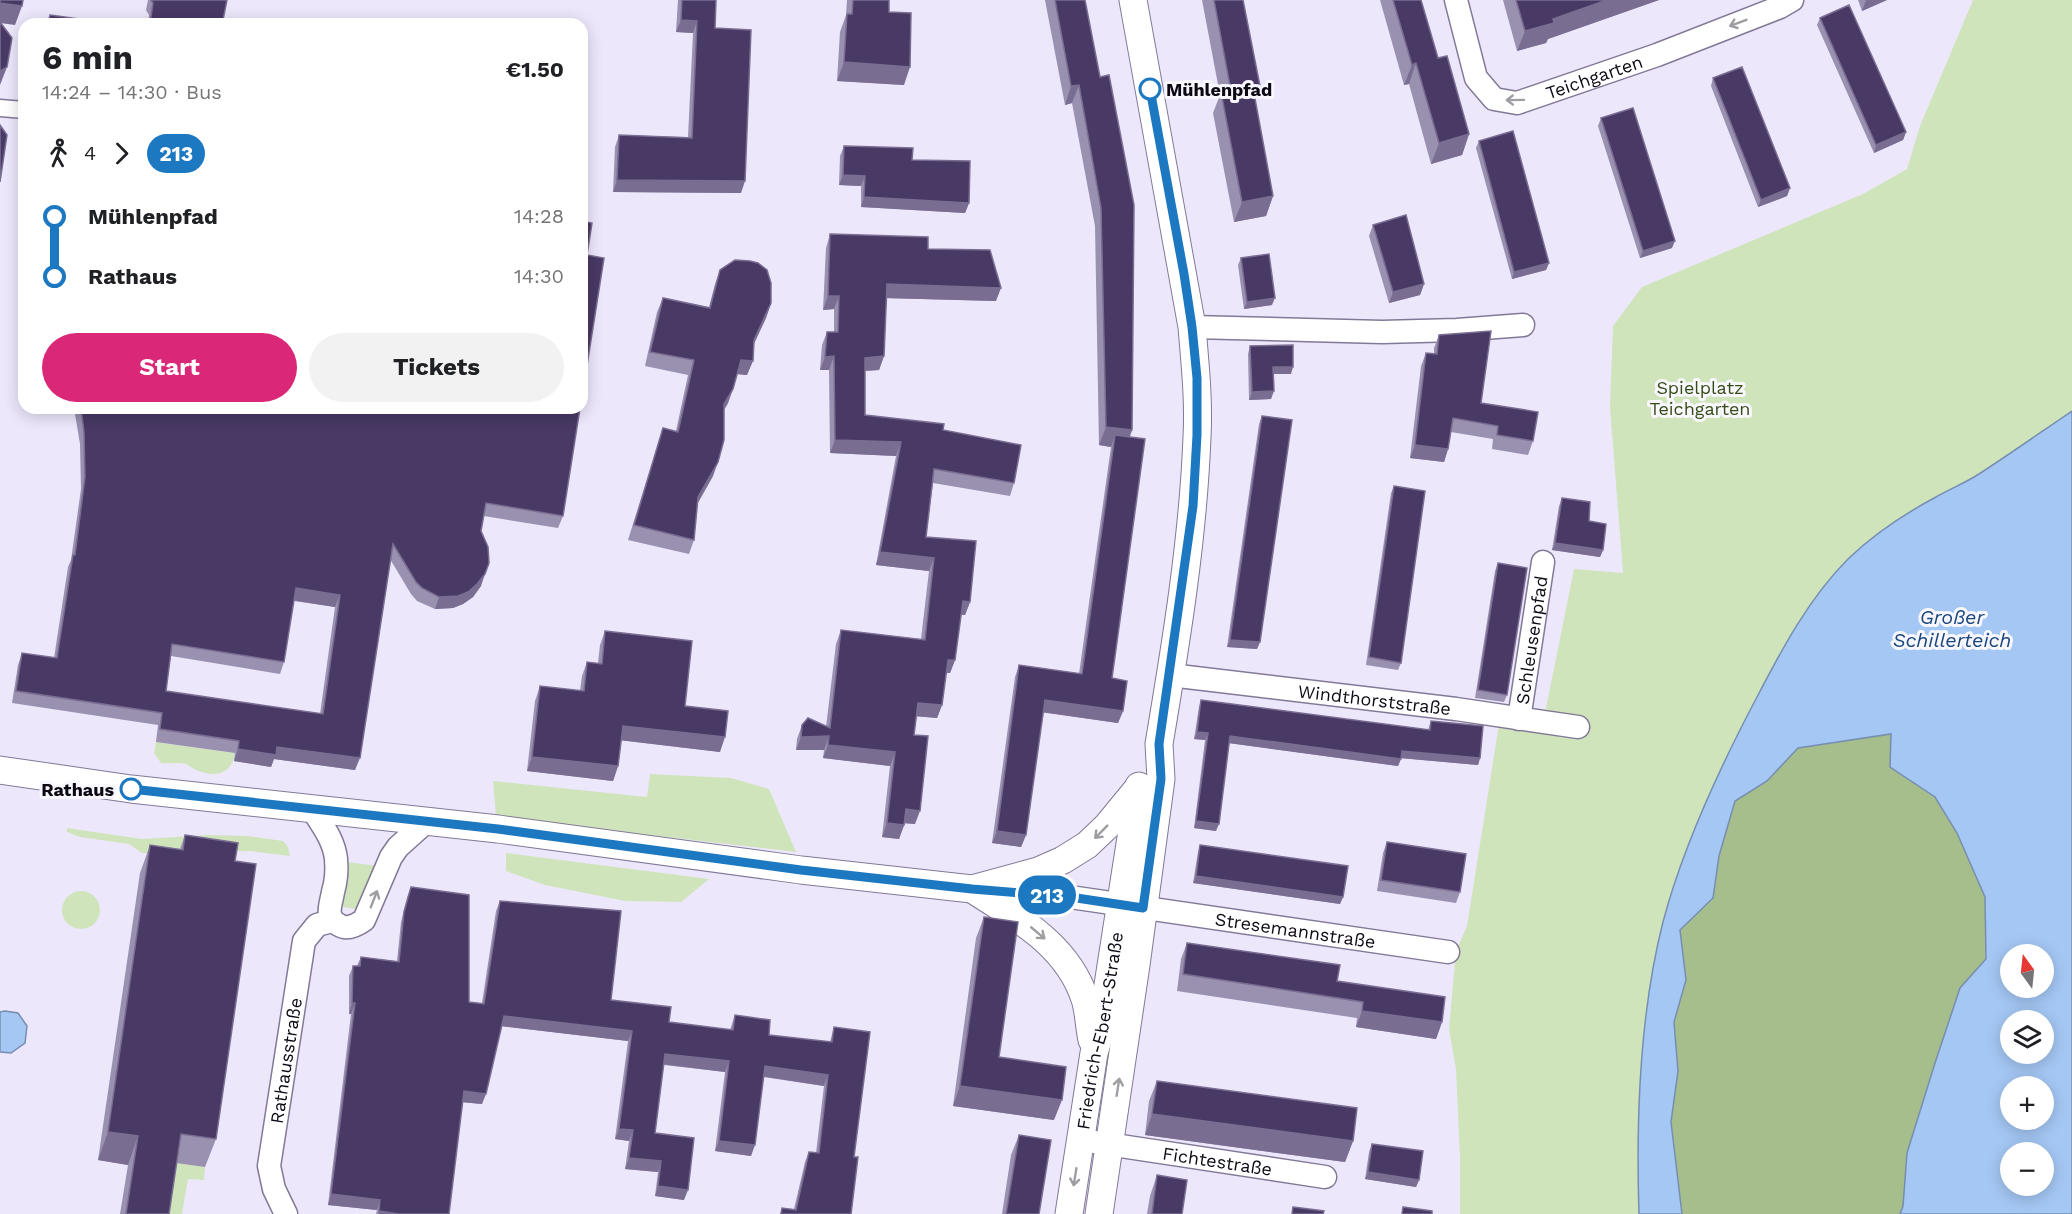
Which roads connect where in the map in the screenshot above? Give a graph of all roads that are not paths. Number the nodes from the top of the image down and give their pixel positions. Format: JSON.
{"nodes":[{"id":1,"x":1132,"y":0,"type":"edge"},
{"id":2,"x":1456,"y":0,"type":"edge"},
{"id":3,"x":1792,"y":0,"type":"edge"},
{"id":4,"x":0,"y":108,"type":"edge"},
{"id":5,"x":18,"y":110,"type":"edge"},
{"id":6,"x":1523,"y":325,"type":"dead end"},
{"id":7,"x":1192,"y":327,"type":"junction"},
{"id":8,"x":1543,"y":562,"type":"dead end"},
{"id":9,"x":1170,"y":675,"type":"junction"},
{"id":10,"x":1519,"y":719,"type":"junction"},
{"id":11,"x":1578,"y":727,"type":"dead end"},
{"id":12,"x":1159,"y":744,"type":"junction"},
{"id":13,"x":0,"y":770,"type":"edge"},
{"id":14,"x":1139,"y":787,"type":"junction"},
{"id":15,"x":312,"y":809,"type":"junction"},
{"id":16,"x":427,"y":821,"type":"junction"},
{"id":17,"x":972,"y":889,"type":"junction"},
{"id":18,"x":1132,"y":906,"type":"junction"},
{"id":19,"x":332,"y":921,"type":"junction"},
{"id":20,"x":1448,"y":952,"type":"dead end"},
{"id":21,"x":1094,"y":1053,"type":"junction"},
{"id":22,"x":1081,"y":1140,"type":"junction"},
{"id":23,"x":1109,"y":1144,"type":"junction"},
{"id":24,"x":1325,"y":1177,"type":"dead end"},
{"id":25,"x":286,"y":1214,"type":"edge"},
{"id":26,"x":1070,"y":1214,"type":"edge"},
{"id":27,"x":1099,"y":1214,"type":"edge"}],
"edges":[{"from":1,"to":7,"type":"street","name":"Friedrich-Ebert-Straße"},
{"from":3,"to":2,"type":"street","name":"Teichgarten","one_way":true},
{"from":4,"to":5,"type":"street"},
{"from":6,"to":7,"type":"street"},
{"from":7,"to":9,"type":"street","name":"Friedrich-Ebert-Straße"},
{"from":8,"to":10,"type":"street","name":"Schleusenpfad"},
{"from":9,"to":10,"type":"street","name":"Windthorststraße"},
{"from":9,"to":12,"type":"street","name":"Friedrich-Ebert-Straße"},
{"from":10,"to":11,"type":"street","name":"Windthorststraße"},
{"from":12,"to":14,"type":"street","name":"Friedrich-Ebert-Straße"},
{"from":12,"to":18,"type":"street","name":"Friedrich-Ebert-Straße"},
{"from":13,"to":15,"type":"street"},
{"from":14,"to":17,"type":"street","one_way":true},
{"from":14,"to":18,"type":"street","name":"Friedrich-Ebert-Straße"},
{"from":15,"to":16,"type":"street"},
{"from":15,"to":19,"type":"street"},
{"from":16,"to":17,"type":"street"},
{"from":19,"to":16,"type":"street","one_way":true},
{"from":17,"to":18,"type":"street","name":"Stresemannstraße"},
{"from":17,"to":21,"type":"street","one_way":true},
{"from":18,"to":20,"type":"street","name":"Stresemannstraße"},
{"from":18,"to":21,"type":"street","name":"Friedrich-Ebert-Straße"},
{"from":23,"to":18,"type":"street","name":"Friedrich-Ebert-Straße","one_way":true},
{"from":19,"to":25,"type":"street","name":"Rathausstraße"},
{"from":21,"to":22,"type":"street","name":"Friedrich-Ebert-Straße"},
{"from":22,"to":23,"type":"street","name":"Fichtestraße"},
{"from":22,"to":26,"type":"street","name":"Friedrich-Ebert-Straße","one_way":true},
{"from":23,"to":24,"type":"street","name":"Fichtestraße"},
{"from":23,"to":27,"type":"street","name":"Friedrich-Ebert-Straße"}]}
